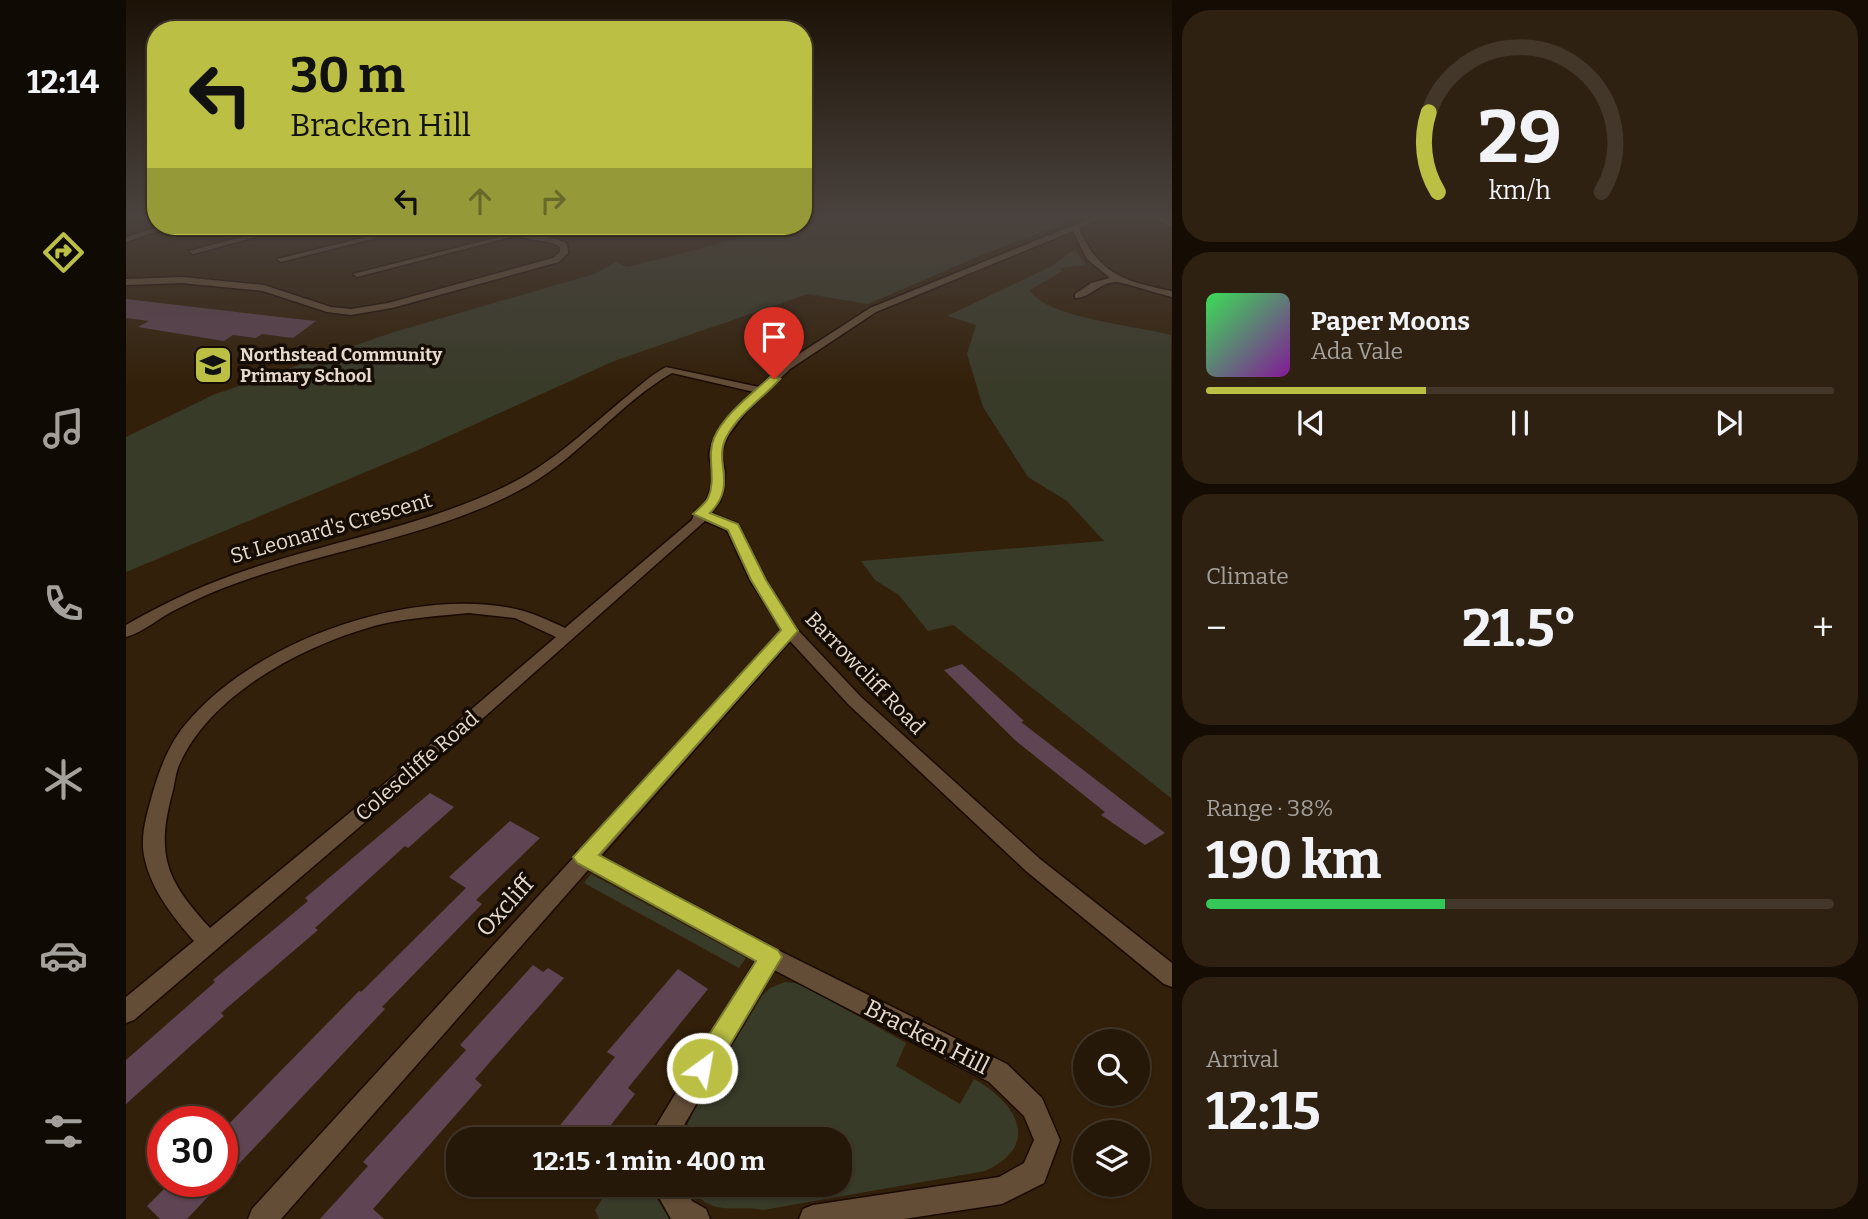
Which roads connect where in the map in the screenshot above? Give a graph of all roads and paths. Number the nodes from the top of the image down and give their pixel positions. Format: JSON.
{"nodes":[{"id":1,"x":361,"y":273,"type":"edge"},
{"id":2,"x":510,"y":273,"type":"edge"},
{"id":3,"x":963,"y":273,"type":"edge"},
{"id":4,"x":1102,"y":273,"type":"edge"},
{"id":5,"x":357,"y":274,"type":"dead end"},
{"id":6,"x":1115,"y":280,"type":"junction"},
{"id":7,"x":126,"y":282,"type":"edge"},
{"id":8,"x":1171,"y":294,"type":"edge"},
{"id":9,"x":1078,"y":296,"type":"dead end"},
{"id":10,"x":763,"y":391,"type":"junction"},
{"id":11,"x":700,"y":514,"type":"junction"},
{"id":12,"x":790,"y":631,"type":"junction"},
{"id":13,"x":126,"y":632,"type":"edge"},
{"id":14,"x":566,"y":635,"type":"junction"},
{"id":15,"x":584,"y":857,"type":"junction"},
{"id":16,"x":209,"y":942,"type":"junction"},
{"id":17,"x":770,"y":957,"type":"junction"},
{"id":18,"x":1171,"y":977,"type":"edge"},
{"id":19,"x":126,"y":1012,"type":"edge"},
{"id":20,"x":668,"y":1127,"type":"edge"},
{"id":21,"x":673,"y":1197,"type":"edge"},
{"id":22,"x":262,"y":1219,"type":"edge"},
{"id":23,"x":696,"y":1219,"type":"edge"},
{"id":24,"x":813,"y":1219,"type":"edge"}],
"edges":[{"from":1,"to":5,"type":"street"},
{"from":2,"to":7,"type":"street"},
{"from":3,"to":10,"type":"street"},
{"from":4,"to":6,"type":"street"},
{"from":6,"to":8,"type":"street"},
{"from":6,"to":9,"type":"street"},
{"from":10,"to":11,"type":"street"},
{"from":10,"to":13,"type":"street","name":"St Leonard's Crescent"},
{"from":11,"to":12,"type":"street","name":"Barrowcliff Road"},
{"from":11,"to":14,"type":"street","name":"Colescliffe Road"},
{"from":12,"to":15,"type":"street","name":"Oxcliff"},
{"from":12,"to":18,"type":"street","name":"Barrowcliff Road"},
{"from":14,"to":16,"type":"street","name":"Colescliffe Road"},
{"from":14,"to":16,"type":"street"},
{"from":15,"to":17,"type":"street","name":"Bracken Hill"},
{"from":15,"to":22,"type":"street","name":"Oxcliff"},
{"from":16,"to":19,"type":"street","name":"Colescliffe Road"},
{"from":17,"to":20,"type":"street"},
{"from":17,"to":24,"type":"street","name":"Bracken Hill"},
{"from":21,"to":23,"type":"street"}]}
